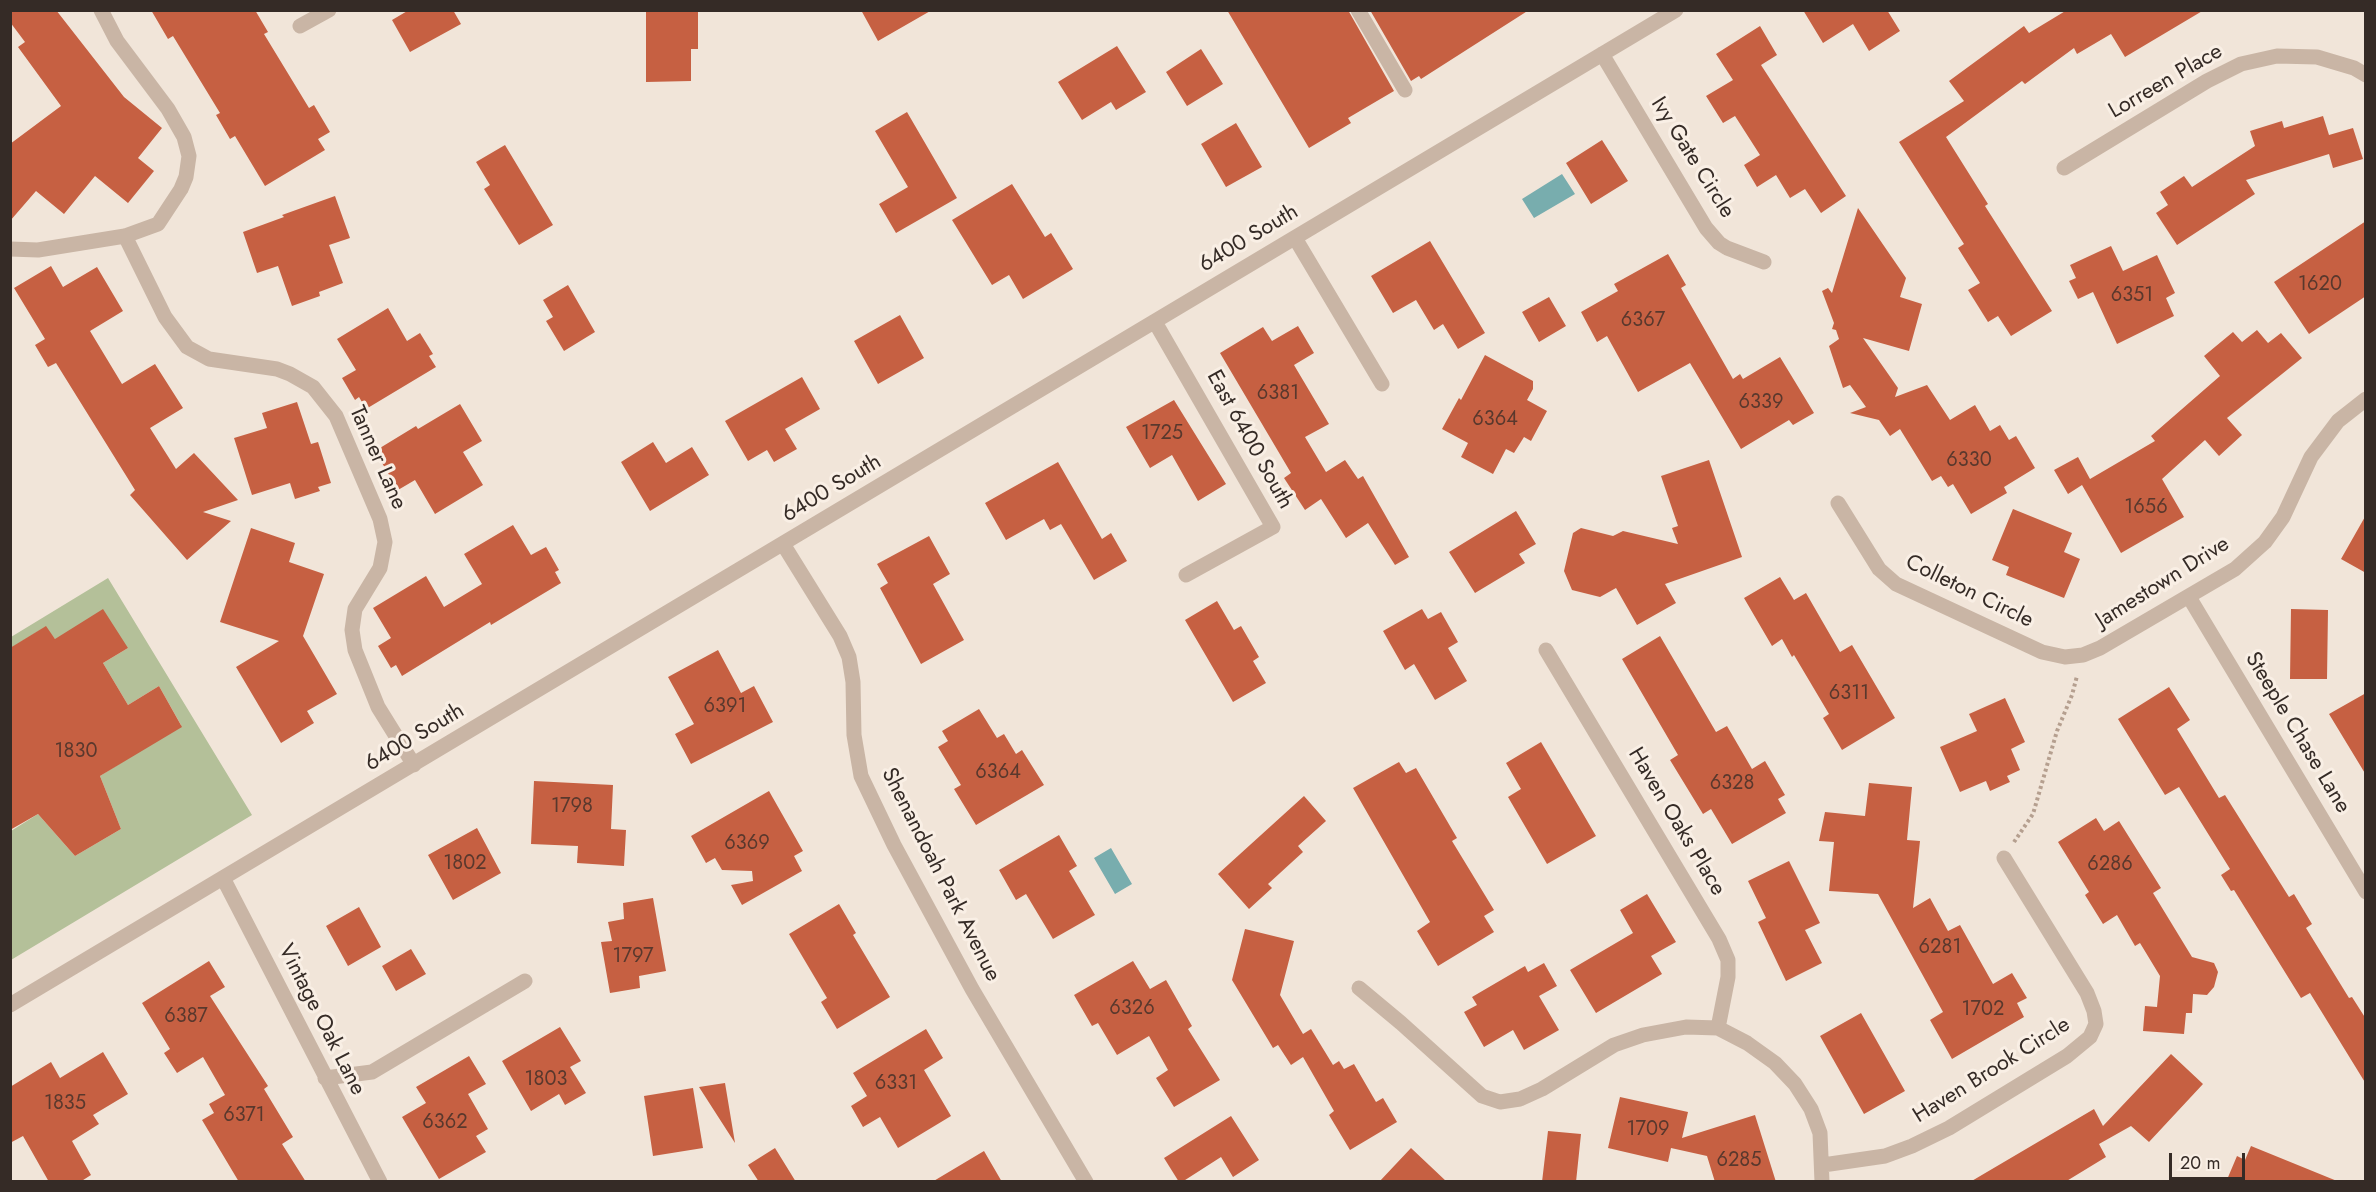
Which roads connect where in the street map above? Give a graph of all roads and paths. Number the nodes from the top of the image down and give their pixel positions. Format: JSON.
{"nodes":[{"id":1,"x":101,"y":10,"type":"edge"},
{"id":2,"x":328,"y":10,"type":"edge"},
{"id":3,"x":1358,"y":10,"type":"edge"},
{"id":4,"x":1676,"y":10,"type":"edge"},
{"id":5,"x":300,"y":26,"type":"dead end"},
{"id":6,"x":1602,"y":54,"type":"junction"},
{"id":7,"x":2366,"y":75,"type":"edge"},
{"id":8,"x":1405,"y":90,"type":"dead end"},
{"id":9,"x":2064,"y":168,"type":"dead end"},
{"id":10,"x":125,"y":236,"type":"junction"},
{"id":11,"x":1295,"y":238,"type":"junction"},
{"id":12,"x":10,"y":249,"type":"edge"},
{"id":13,"x":1764,"y":262,"type":"dead end"},
{"id":14,"x":1155,"y":322,"type":"junction"},
{"id":15,"x":1382,"y":384,"type":"dead end"},
{"id":16,"x":2366,"y":399,"type":"edge"},
{"id":17,"x":1838,"y":504,"type":"dead end"},
{"id":18,"x":783,"y":544,"type":"junction"},
{"id":19,"x":1186,"y":575,"type":"dead end"},
{"id":20,"x":2189,"y":597,"type":"junction"},
{"id":21,"x":1546,"y":650,"type":"dead end"},
{"id":22,"x":2083,"y":655,"type":"junction"},
{"id":23,"x":414,"y":765,"type":"junction"},
{"id":24,"x":2004,"y":858,"type":"joint"},
{"id":25,"x":223,"y":878,"type":"junction"},
{"id":26,"x":2366,"y":892,"type":"edge"},
{"id":27,"x":525,"y":981,"type":"dead end"},
{"id":28,"x":1359,"y":988,"type":"dead end"},
{"id":29,"x":10,"y":1005,"type":"edge"},
{"id":30,"x":1718,"y":1028,"type":"junction"},
{"id":31,"x":325,"y":1078,"type":"junction"},
{"id":32,"x":1823,"y":1165,"type":"junction"},
{"id":33,"x":380,"y":1182,"type":"edge"},
{"id":34,"x":1086,"y":1182,"type":"edge"},
{"id":35,"x":1822,"y":1182,"type":"edge"}],
"edges":[{"from":1,"to":10,"type":"street"},
{"from":2,"to":5,"type":"street"},
{"from":3,"to":8,"type":"street"},
{"from":4,"to":6,"type":"street","name":"6400 South"},
{"from":6,"to":11,"type":"street","name":"6400 South"},
{"from":6,"to":13,"type":"street","name":"Ivy Gate Circle"},
{"from":7,"to":9,"type":"street","name":"Lorreen Place"},
{"from":10,"to":12,"type":"street"},
{"from":10,"to":23,"type":"street","name":"Tanner Lane"},
{"from":11,"to":14,"type":"street","name":"6400 South"},
{"from":11,"to":15,"type":"street"},
{"from":14,"to":18,"type":"street","name":"6400 South"},
{"from":14,"to":19,"type":"street","name":"East 6400 South"},
{"from":16,"to":20,"type":"street","name":"Jamestown Drive"},
{"from":17,"to":22,"type":"street","name":"Colleton Circle"},
{"from":18,"to":23,"type":"street","name":"6400 South"},
{"from":18,"to":34,"type":"street","name":"Shenandoah Park Avenue"},
{"from":20,"to":22,"type":"street","name":"Jamestown Drive"},
{"from":20,"to":26,"type":"street","name":"Steeple Chase Lane"},
{"from":21,"to":30,"type":"street","name":"Haven Oaks Place"},
{"from":22,"to":24,"type":"path"},
{"from":23,"to":25,"type":"street","name":"6400 South"},
{"from":24,"to":32,"type":"street","name":"Haven Brook Circle"},
{"from":25,"to":29,"type":"street","name":"6400 South"},
{"from":25,"to":31,"type":"street","name":"Vintage Oak Lane"},
{"from":27,"to":31,"type":"street"},
{"from":28,"to":30,"type":"street"},
{"from":30,"to":32,"type":"street"},
{"from":31,"to":33,"type":"street","name":"Vintage Oak Lane"},
{"from":32,"to":35,"type":"street"}]}
